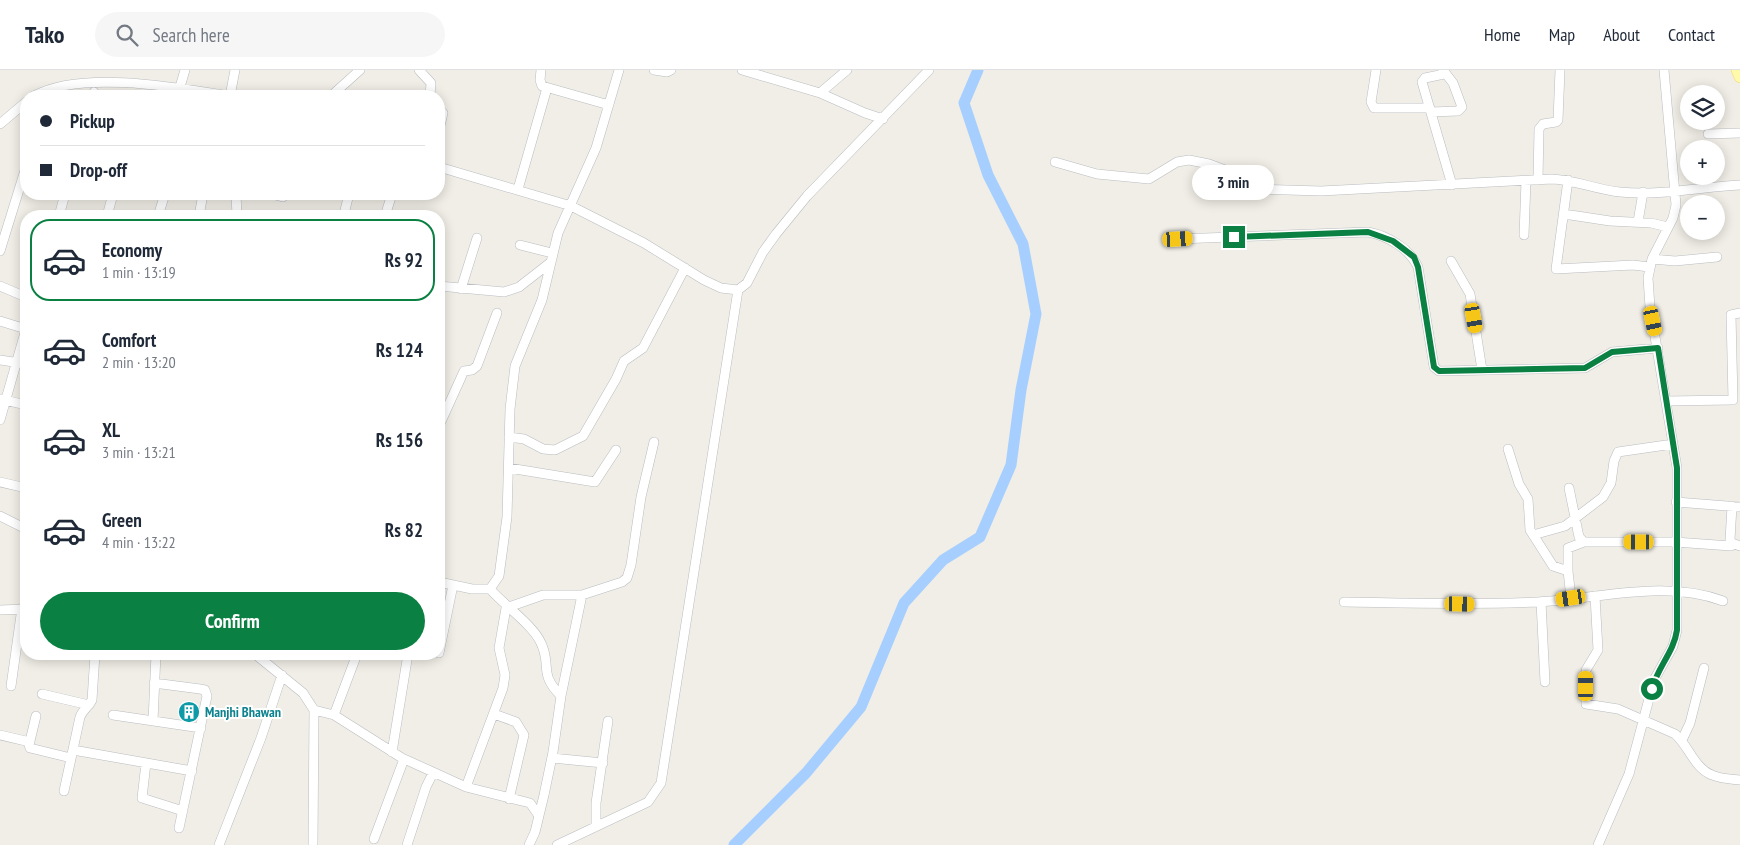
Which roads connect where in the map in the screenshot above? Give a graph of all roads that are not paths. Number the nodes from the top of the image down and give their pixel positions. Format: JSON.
{"nodes":[{"id":1,"x":185,"y":70,"type":"edge"},
{"id":2,"x":235,"y":70,"type":"edge"},
{"id":3,"x":360,"y":70,"type":"edge"},
{"id":4,"x":419,"y":70,"type":"edge"},
{"id":5,"x":541,"y":70,"type":"edge"},
{"id":6,"x":619,"y":70,"type":"edge"},
{"id":7,"x":654,"y":70,"type":"edge"},
{"id":8,"x":671,"y":70,"type":"edge"},
{"id":9,"x":742,"y":70,"type":"edge"},
{"id":10,"x":847,"y":70,"type":"edge"},
{"id":11,"x":929,"y":70,"type":"edge"},
{"id":12,"x":1376,"y":70,"type":"edge"},
{"id":13,"x":1560,"y":70,"type":"edge"},
{"id":14,"x":1664,"y":70,"type":"edge"},
{"id":15,"x":1737,"y":70,"type":"edge"},
{"id":16,"x":1444,"y":72,"type":"edge"},
{"id":17,"x":1740,"y":77,"type":"edge"},
{"id":18,"x":180,"y":88,"type":"junction"},
{"id":19,"x":548,"y":88,"type":"junction"},
{"id":20,"x":45,"y":90,"type":"edge"},
{"id":21,"x":192,"y":90,"type":"edge"},
{"id":22,"x":231,"y":90,"type":"edge"},
{"id":23,"x":338,"y":90,"type":"edge"},
{"id":24,"x":430,"y":90,"type":"edge"},
{"id":25,"x":820,"y":93,"type":"junction"},
{"id":26,"x":609,"y":105,"type":"junction"},
{"id":27,"x":20,"y":107,"type":"edge"},
{"id":28,"x":1430,"y":110,"type":"junction"},
{"id":29,"x":883,"y":119,"type":"junction"},
{"id":30,"x":0,"y":124,"type":"edge"},
{"id":31,"x":1740,"y":133,"type":"edge"},
{"id":32,"x":1708,"y":134,"type":"dead end"},
{"id":33,"x":1055,"y":162,"type":"dead end"},
{"id":34,"x":445,"y":168,"type":"edge"},
{"id":35,"x":1538,"y":180,"type":"junction"},
{"id":36,"x":1568,"y":180,"type":"junction"},
{"id":37,"x":1526,"y":181,"type":"junction"},
{"id":38,"x":1452,"y":185,"type":"junction"},
{"id":39,"x":1740,"y":185,"type":"edge"},
{"id":40,"x":20,"y":186,"type":"edge"},
{"id":41,"x":518,"y":189,"type":"junction"},
{"id":42,"x":1676,"y":190,"type":"junction"},
{"id":43,"x":1643,"y":192,"type":"junction"},
{"id":44,"x":571,"y":206,"type":"junction"},
{"id":45,"x":1564,"y":214,"type":"junction"},
{"id":46,"x":1638,"y":222,"type":"junction"},
{"id":47,"x":1668,"y":227,"type":"junction"},
{"id":48,"x":1524,"y":234,"type":"dead end"},
{"id":49,"x":477,"y":238,"type":"dead end"},
{"id":50,"x":1178,"y":239,"type":"dead end"},
{"id":51,"x":520,"y":245,"type":"dead end"},
{"id":52,"x":0,"y":252,"type":"edge"},
{"id":53,"x":551,"y":258,"type":"junction"},
{"id":54,"x":1716,"y":258,"type":"dead end"},
{"id":55,"x":1450,"y":261,"type":"dead end"},
{"id":56,"x":1651,"y":263,"type":"junction"},
{"id":57,"x":685,"y":268,"type":"junction"},
{"id":58,"x":0,"y":286,"type":"edge"},
{"id":59,"x":445,"y":287,"type":"edge"},
{"id":60,"x":461,"y":288,"type":"junction"},
{"id":61,"x":738,"y":290,"type":"junction"},
{"id":62,"x":20,"y":294,"type":"edge"},
{"id":63,"x":497,"y":313,"type":"dead end"},
{"id":64,"x":1740,"y":313,"type":"edge"},
{"id":65,"x":0,"y":321,"type":"edge"},
{"id":66,"x":20,"y":327,"type":"edge"},
{"id":67,"x":1658,"y":348,"type":"junction"},
{"id":68,"x":20,"y":350,"type":"edge"},
{"id":69,"x":0,"y":360,"type":"edge"},
{"id":70,"x":16,"y":364,"type":"junction"},
{"id":71,"x":20,"y":364,"type":"edge"},
{"id":72,"x":1482,"y":370,"type":"junction"},
{"id":73,"x":3,"y":400,"type":"edge"},
{"id":74,"x":1666,"y":401,"type":"junction"},
{"id":75,"x":20,"y":404,"type":"edge"},
{"id":76,"x":445,"y":413,"type":"edge"},
{"id":77,"x":0,"y":420,"type":"edge"},
{"id":78,"x":510,"y":437,"type":"junction"},
{"id":79,"x":654,"y":442,"type":"dead end"},
{"id":80,"x":1673,"y":444,"type":"junction"},
{"id":81,"x":1508,"y":449,"type":"dead end"},
{"id":82,"x":616,"y":450,"type":"dead end"},
{"id":83,"x":509,"y":468,"type":"junction"},
{"id":84,"x":0,"y":482,"type":"edge"},
{"id":85,"x":20,"y":487,"type":"edge"},
{"id":86,"x":1569,"y":488,"type":"dead end"},
{"id":87,"x":1676,"y":502,"type":"junction"},
{"id":88,"x":1736,"y":507,"type":"edge"},
{"id":89,"x":0,"y":516,"type":"edge"},
{"id":90,"x":1575,"y":519,"type":"junction"},
{"id":91,"x":20,"y":526,"type":"edge"},
{"id":92,"x":1532,"y":535,"type":"junction"},
{"id":93,"x":1584,"y":542,"type":"junction"},
{"id":94,"x":1675,"y":542,"type":"junction"},
{"id":95,"x":1736,"y":546,"type":"edge"},
{"id":96,"x":1568,"y":570,"type":"junction"},
{"id":97,"x":445,"y":583,"type":"edge"},
{"id":98,"x":453,"y":585,"type":"junction"},
{"id":99,"x":490,"y":589,"type":"junction"},
{"id":100,"x":1675,"y":590,"type":"junction"},
{"id":101,"x":582,"y":595,"type":"junction"},
{"id":102,"x":1595,"y":596,"type":"junction"},
{"id":103,"x":1571,"y":598,"type":"junction"},
{"id":104,"x":1724,"y":601,"type":"dead end"},
{"id":105,"x":1344,"y":602,"type":"dead end"},
{"id":106,"x":1541,"y":602,"type":"junction"},
{"id":107,"x":20,"y":608,"type":"edge"},
{"id":108,"x":506,"y":608,"type":"junction"},
{"id":109,"x":0,"y":610,"type":"edge"},
{"id":110,"x":445,"y":624,"type":"edge"},
{"id":111,"x":20,"y":632,"type":"edge"},
{"id":112,"x":95,"y":660,"type":"edge"},
{"id":113,"x":156,"y":660,"type":"edge"},
{"id":114,"x":263,"y":660,"type":"edge"},
{"id":115,"x":355,"y":660,"type":"edge"},
{"id":116,"x":407,"y":660,"type":"edge"},
{"id":117,"x":1704,"y":668,"type":"dead end"},
{"id":118,"x":282,"y":675,"type":"junction"},
{"id":119,"x":1545,"y":682,"type":"dead end"},
{"id":120,"x":154,"y":684,"type":"junction"},
{"id":121,"x":11,"y":686,"type":"dead end"},
{"id":122,"x":42,"y":694,"type":"dead end"},
{"id":123,"x":561,"y":696,"type":"junction"},
{"id":124,"x":89,"y":705,"type":"junction"},
{"id":125,"x":314,"y":710,"type":"junction"},
{"id":126,"x":494,"y":714,"type":"junction"},
{"id":127,"x":113,"y":715,"type":"dead end"},
{"id":128,"x":334,"y":715,"type":"junction"},
{"id":129,"x":36,"y":716,"type":"dead end"},
{"id":130,"x":152,"y":721,"type":"junction"},
{"id":131,"x":608,"y":721,"type":"dead end"},
{"id":132,"x":1644,"y":721,"type":"junction"},
{"id":133,"x":201,"y":728,"type":"junction"},
{"id":134,"x":0,"y":735,"type":"edge"},
{"id":135,"x":1682,"y":740,"type":"junction"},
{"id":136,"x":30,"y":742,"type":"junction"},
{"id":137,"x":392,"y":752,"type":"junction"},
{"id":138,"x":72,"y":754,"type":"junction"},
{"id":139,"x":552,"y":758,"type":"junction"},
{"id":140,"x":404,"y":759,"type":"junction"},
{"id":141,"x":146,"y":763,"type":"junction"},
{"id":142,"x":603,"y":763,"type":"junction"},
{"id":143,"x":192,"y":771,"type":"junction"},
{"id":144,"x":433,"y":773,"type":"junction"},
{"id":145,"x":1740,"y":780,"type":"edge"},
{"id":146,"x":466,"y":788,"type":"junction"},
{"id":147,"x":64,"y":792,"type":"dead end"},
{"id":148,"x":509,"y":798,"type":"junction"},
{"id":149,"x":183,"y":810,"type":"junction"},
{"id":150,"x":539,"y":816,"type":"junction"},
{"id":151,"x":596,"y":826,"type":"junction"},
{"id":152,"x":179,"y":828,"type":"dead end"},
{"id":153,"x":534,"y":834,"type":"junction"},
{"id":154,"x":374,"y":839,"type":"dead end"},
{"id":155,"x":218,"y":845,"type":"edge"},
{"id":156,"x":313,"y":845,"type":"edge"},
{"id":157,"x":407,"y":845,"type":"edge"},
{"id":158,"x":529,"y":845,"type":"edge"},
{"id":159,"x":539,"y":845,"type":"edge"},
{"id":160,"x":557,"y":845,"type":"edge"},
{"id":161,"x":1598,"y":845,"type":"edge"}],
"edges":[{"from":1,"to":18,"type":"street"},
{"from":2,"to":22,"type":"street"},
{"from":3,"to":23,"type":"street"},
{"from":4,"to":24,"type":"street"},
{"from":5,"to":19,"type":"street"},
{"from":6,"to":26,"type":"street"},
{"from":7,"to":8,"type":"street"},
{"from":9,"to":25,"type":"street"},
{"from":10,"to":25,"type":"street"},
{"from":11,"to":29,"type":"street"},
{"from":12,"to":28,"type":"street"},
{"from":13,"to":35,"type":"street"},
{"from":14,"to":42,"type":"street"},
{"from":15,"to":17,"type":"main road"},
{"from":16,"to":28,"type":"street"},
{"from":16,"to":28,"type":"street"},
{"from":18,"to":20,"type":"street"},
{"from":18,"to":21,"type":"street"},
{"from":19,"to":26,"type":"street"},
{"from":19,"to":41,"type":"street"},
{"from":25,"to":29,"type":"street"},
{"from":26,"to":44,"type":"street"},
{"from":27,"to":30,"type":"street"},
{"from":28,"to":38,"type":"street"},
{"from":29,"to":61,"type":"street"},
{"from":31,"to":32,"type":"street"},
{"from":33,"to":38,"type":"street"},
{"from":34,"to":41,"type":"street"},
{"from":35,"to":36,"type":"street"},
{"from":35,"to":37,"type":"street"},
{"from":36,"to":43,"type":"street"},
{"from":36,"to":45,"type":"street"},
{"from":37,"to":38,"type":"street"},
{"from":37,"to":48,"type":"street"},
{"from":39,"to":42,"type":"street"},
{"from":40,"to":52,"type":"street"},
{"from":41,"to":44,"type":"street"},
{"from":42,"to":43,"type":"street"},
{"from":42,"to":47,"type":"street"},
{"from":43,"to":46,"type":"street"},
{"from":44,"to":53,"type":"street"},
{"from":44,"to":57,"type":"street"},
{"from":45,"to":46,"type":"street"},
{"from":45,"to":56,"type":"street"},
{"from":46,"to":47,"type":"street"},
{"from":47,"to":56,"type":"street"},
{"from":49,"to":60,"type":"street"},
{"from":50,"to":72,"type":"street"},
{"from":51,"to":53,"type":"street"},
{"from":53,"to":60,"type":"street"},
{"from":53,"to":78,"type":"street"},
{"from":54,"to":56,"type":"street"},
{"from":55,"to":72,"type":"street"},
{"from":56,"to":67,"type":"street"},
{"from":57,"to":61,"type":"street"},
{"from":57,"to":78,"type":"street"},
{"from":58,"to":62,"type":"street"},
{"from":59,"to":60,"type":"street"},
{"from":61,"to":151,"type":"street"},
{"from":63,"to":76,"type":"street"},
{"from":64,"to":74,"type":"street"},
{"from":65,"to":66,"type":"street"},
{"from":67,"to":72,"type":"street"},
{"from":67,"to":74,"type":"street"},
{"from":68,"to":70,"type":"street"},
{"from":69,"to":70,"type":"street"},
{"from":70,"to":71,"type":"street"},
{"from":70,"to":73,"type":"street"},
{"from":73,"to":75,"type":"street"},
{"from":73,"to":77,"type":"street"},
{"from":74,"to":80,"type":"street"},
{"from":78,"to":83,"type":"street"},
{"from":79,"to":101,"type":"street"},
{"from":80,"to":87,"type":"street"},
{"from":80,"to":90,"type":"street"},
{"from":81,"to":92,"type":"street"},
{"from":82,"to":83,"type":"street"},
{"from":83,"to":99,"type":"street"},
{"from":84,"to":85,"type":"street"},
{"from":86,"to":90,"type":"street"},
{"from":87,"to":88,"type":"street"},
{"from":87,"to":94,"type":"street"},
{"from":88,"to":95,"type":"street"},
{"from":89,"to":91,"type":"street"},
{"from":90,"to":92,"type":"street"},
{"from":90,"to":93,"type":"street"},
{"from":92,"to":96,"type":"street"},
{"from":93,"to":94,"type":"street"},
{"from":93,"to":96,"type":"street"},
{"from":94,"to":95,"type":"street"},
{"from":94,"to":100,"type":"street"},
{"from":96,"to":103,"type":"street"},
{"from":97,"to":98,"type":"street"},
{"from":98,"to":99,"type":"street"},
{"from":98,"to":110,"type":"street"},
{"from":99,"to":108,"type":"street"},
{"from":100,"to":102,"type":"street"},
{"from":100,"to":104,"type":"street"},
{"from":100,"to":132,"type":"street"},
{"from":101,"to":108,"type":"street"},
{"from":101,"to":123,"type":"street"},
{"from":102,"to":103,"type":"street"},
{"from":102,"to":132,"type":"street"},
{"from":103,"to":106,"type":"street"},
{"from":105,"to":106,"type":"street"},
{"from":106,"to":119,"type":"street"},
{"from":107,"to":109,"type":"street"},
{"from":108,"to":123,"type":"street"},
{"from":108,"to":126,"type":"street"},
{"from":111,"to":121,"type":"street"},
{"from":112,"to":124,"type":"street"},
{"from":113,"to":120,"type":"street"},
{"from":114,"to":118,"type":"street"},
{"from":115,"to":128,"type":"street"},
{"from":116,"to":137,"type":"street"},
{"from":117,"to":135,"type":"street"},
{"from":118,"to":125,"type":"street"},
{"from":118,"to":155,"type":"street"},
{"from":120,"to":130,"type":"street"},
{"from":120,"to":133,"type":"street"},
{"from":122,"to":124,"type":"street"},
{"from":123,"to":139,"type":"street"},
{"from":124,"to":138,"type":"street"},
{"from":125,"to":128,"type":"street"},
{"from":125,"to":156,"type":"street"},
{"from":126,"to":146,"type":"street"},
{"from":126,"to":148,"type":"street"},
{"from":127,"to":130,"type":"street"},
{"from":128,"to":137,"type":"street"},
{"from":129,"to":136,"type":"street"},
{"from":130,"to":133,"type":"street"},
{"from":131,"to":142,"type":"street"},
{"from":132,"to":135,"type":"street"},
{"from":132,"to":161,"type":"street"},
{"from":133,"to":143,"type":"street"},
{"from":134,"to":136,"type":"street"},
{"from":135,"to":145,"type":"street"},
{"from":136,"to":138,"type":"street"},
{"from":137,"to":140,"type":"street"},
{"from":138,"to":141,"type":"street"},
{"from":138,"to":147,"type":"street"},
{"from":139,"to":142,"type":"street"},
{"from":139,"to":150,"type":"street"},
{"from":140,"to":144,"type":"street"},
{"from":140,"to":154,"type":"street"},
{"from":141,"to":143,"type":"street"},
{"from":141,"to":149,"type":"street"},
{"from":142,"to":151,"type":"street"},
{"from":143,"to":149,"type":"street"},
{"from":144,"to":146,"type":"street"},
{"from":144,"to":157,"type":"street"},
{"from":146,"to":148,"type":"street"},
{"from":148,"to":150,"type":"street"},
{"from":149,"to":152,"type":"street"},
{"from":150,"to":153,"type":"street"},
{"from":151,"to":160,"type":"street"},
{"from":153,"to":158,"type":"street"},
{"from":153,"to":159,"type":"street"}]}
